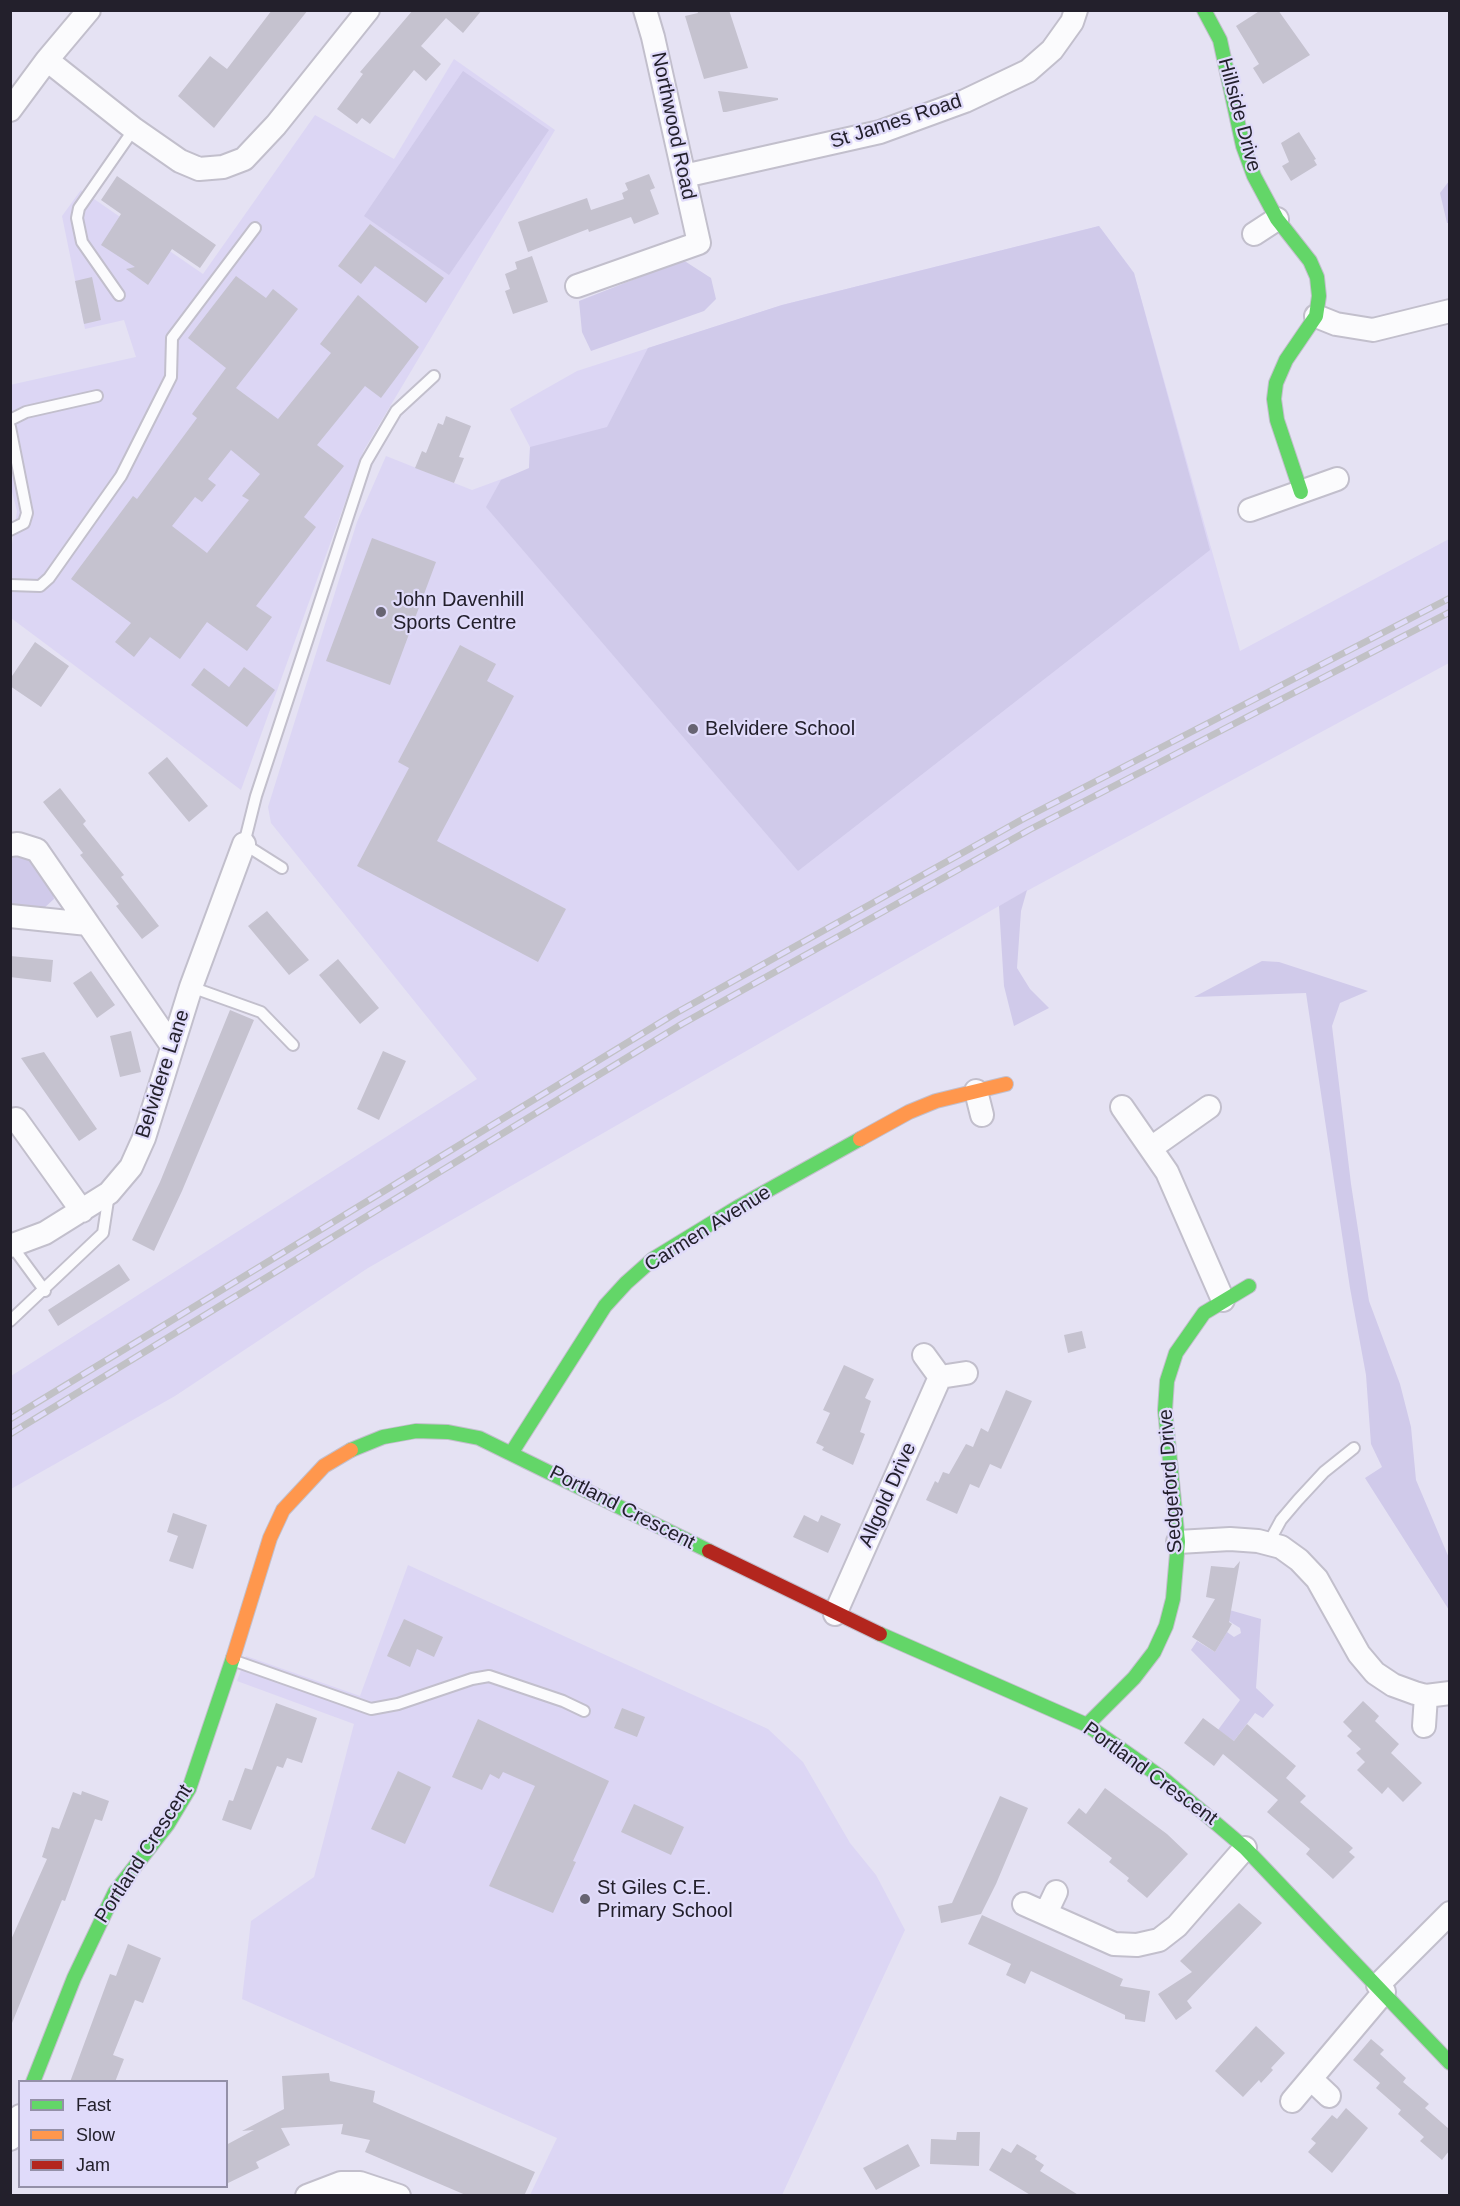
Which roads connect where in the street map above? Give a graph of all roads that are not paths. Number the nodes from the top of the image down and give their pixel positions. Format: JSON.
{"nodes":[{"id":1,"x":89,"y":10,"type":"edge"},
{"id":2,"x":368,"y":10,"type":"edge"},
{"id":3,"x":645,"y":10,"type":"edge"},
{"id":4,"x":1076,"y":10,"type":"edge"},
{"id":5,"x":1204,"y":10,"type":"edge"},
{"id":6,"x":47,"y":60,"type":"junction"},
{"id":7,"x":10,"y":110,"type":"edge"},
{"id":8,"x":134,"y":129,"type":"junction"},
{"id":9,"x":684,"y":176,"type":"junction"},
{"id":10,"x":1276,"y":219,"type":"junction"},
{"id":11,"x":255,"y":228,"type":"dead end"},
{"id":12,"x":1254,"y":234,"type":"dead end"},
{"id":13,"x":576,"y":286,"type":"dead end"},
{"id":14,"x":119,"y":295,"type":"dead end"},
{"id":15,"x":1449,"y":311,"type":"edge"},
{"id":16,"x":1316,"y":316,"type":"junction"},
{"id":17,"x":434,"y":376,"type":"dead end"},
{"id":18,"x":97,"y":396,"type":"dead end"},
{"id":19,"x":10,"y":420,"type":"edge"},
{"id":20,"x":10,"y":427,"type":"edge"},
{"id":21,"x":1337,"y":479,"type":"dead end"},
{"id":22,"x":1301,"y":492,"type":"junction"},
{"id":23,"x":1250,"y":510,"type":"dead end"},
{"id":24,"x":10,"y":530,"type":"edge"},
{"id":25,"x":10,"y":585,"type":"edge"},
{"id":26,"x":244,"y":844,"type":"junction"},
{"id":27,"x":10,"y":845,"type":"edge"},
{"id":28,"x":282,"y":868,"type":"dead end"},
{"id":29,"x":10,"y":916,"type":"edge"},
{"id":30,"x":88,"y":924,"type":"junction"},
{"id":31,"x":191,"y":987,"type":"junction"},
{"id":32,"x":293,"y":1045,"type":"dead end"},
{"id":33,"x":172,"y":1046,"type":"junction"},
{"id":34,"x":1006,"y":1084,"type":"dead end"},
{"id":35,"x":976,"y":1091,"type":"junction"},
{"id":36,"x":1122,"y":1107,"type":"dead end"},
{"id":37,"x":1209,"y":1107,"type":"dead end"},
{"id":38,"x":982,"y":1115,"type":"dead end"},
{"id":39,"x":16,"y":1119,"type":"dead end"},
{"id":40,"x":1150,"y":1148,"type":"junction"},
{"id":41,"x":109,"y":1193,"type":"junction"},
{"id":42,"x":82,"y":1211,"type":"junction"},
{"id":43,"x":11,"y":1246,"type":"edge"},
{"id":44,"x":1249,"y":1286,"type":"dead end"},
{"id":45,"x":45,"y":1291,"type":"junction"},
{"id":46,"x":1222,"y":1300,"type":"junction"},
{"id":47,"x":10,"y":1321,"type":"edge"},
{"id":48,"x":924,"y":1355,"type":"dead end"},
{"id":49,"x":966,"y":1373,"type":"dead end"},
{"id":50,"x":940,"y":1377,"type":"junction"},
{"id":51,"x":1354,"y":1448,"type":"dead end"},
{"id":52,"x":512,"y":1452,"type":"junction"},
{"id":53,"x":1178,"y":1542,"type":"junction"},
{"id":54,"x":1268,"y":1544,"type":"junction"},
{"id":55,"x":835,"y":1614,"type":"junction"},
{"id":56,"x":232,"y":1660,"type":"junction"},
{"id":57,"x":1449,"y":1693,"type":"edge"},
{"id":58,"x":1426,"y":1695,"type":"junction"},
{"id":59,"x":584,"y":1712,"type":"dead end"},
{"id":60,"x":1087,"y":1725,"type":"junction"},
{"id":61,"x":1424,"y":1726,"type":"dead end"},
{"id":62,"x":1245,"y":1848,"type":"junction"},
{"id":63,"x":1056,"y":1892,"type":"dead end"},
{"id":64,"x":1024,"y":1904,"type":"dead end"},
{"id":65,"x":1449,"y":1913,"type":"edge"},
{"id":66,"x":1046,"y":1914,"type":"junction"},
{"id":67,"x":1381,"y":1989,"type":"junction"},
{"id":68,"x":1449,"y":2063,"type":"edge"},
{"id":69,"x":1311,"y":2079,"type":"junction"},
{"id":70,"x":34,"y":2080,"type":"edge"},
{"id":71,"x":1329,"y":2096,"type":"dead end"},
{"id":72,"x":1292,"y":2101,"type":"dead end"},
{"id":73,"x":18,"y":2121,"type":"edge"},
{"id":74,"x":10,"y":2139,"type":"edge"},
{"id":75,"x":307,"y":2196,"type":"edge"},
{"id":76,"x":399,"y":2196,"type":"edge"}],
"edges":[{"from":1,"to":6,"type":"street"},
{"from":2,"to":8,"type":"street"},
{"from":3,"to":9,"type":"street","name":"Northwood Road"},
{"from":4,"to":9,"type":"street","name":"St James Road"},
{"from":5,"to":10,"type":"street","name":"Hillside Drive"},
{"from":6,"to":7,"type":"street"},
{"from":6,"to":8,"type":"street"},
{"from":8,"to":14,"type":"lane"},
{"from":9,"to":13,"type":"street","name":"Northwood Road"},
{"from":10,"to":12,"type":"street"},
{"from":10,"to":16,"type":"street","name":"Hillside Drive"},
{"from":11,"to":25,"type":"lane"},
{"from":15,"to":16,"type":"street"},
{"from":16,"to":22,"type":"street"},
{"from":17,"to":26,"type":"lane"},
{"from":18,"to":19,"type":"lane"},
{"from":20,"to":24,"type":"lane"},
{"from":21,"to":22,"type":"street"},
{"from":22,"to":23,"type":"street"},
{"from":26,"to":28,"type":"lane"},
{"from":26,"to":31,"type":"street","name":"Belvidere Lane"},
{"from":27,"to":30,"type":"street"},
{"from":29,"to":30,"type":"street"},
{"from":30,"to":33,"type":"street"},
{"from":31,"to":32,"type":"lane"},
{"from":31,"to":33,"type":"street","name":"Belvidere Lane"},
{"from":33,"to":41,"type":"street","name":"Belvidere Lane"},
{"from":34,"to":35,"type":"street","name":"Carmen Avenue"},
{"from":35,"to":38,"type":"street"},
{"from":35,"to":52,"type":"street","name":"Carmen Avenue"},
{"from":36,"to":40,"type":"street"},
{"from":37,"to":40,"type":"street"},
{"from":39,"to":42,"type":"street"},
{"from":40,"to":46,"type":"street"},
{"from":41,"to":42,"type":"street","name":"Belvidere Lane"},
{"from":41,"to":45,"type":"lane"},
{"from":42,"to":43,"type":"street","name":"Belvidere Lane"},
{"from":43,"to":45,"type":"lane"},
{"from":44,"to":46,"type":"street","name":"Sedgeford Drive"},
{"from":45,"to":47,"type":"lane"},
{"from":46,"to":53,"type":"street","name":"Sedgeford Drive"},
{"from":48,"to":50,"type":"street"},
{"from":49,"to":50,"type":"street"},
{"from":50,"to":55,"type":"street","name":"Allgold Drive"},
{"from":51,"to":54,"type":"lane"},
{"from":52,"to":55,"type":"street","name":"Portland Crescent"},
{"from":52,"to":56,"type":"street","name":"Portland Crescent"},
{"from":53,"to":54,"type":"street"},
{"from":53,"to":60,"type":"street","name":"Sedgeford Drive"},
{"from":54,"to":58,"type":"street"},
{"from":55,"to":60,"type":"street","name":"Portland Crescent"},
{"from":56,"to":59,"type":"lane"},
{"from":56,"to":70,"type":"street","name":"Portland Crescent"},
{"from":57,"to":58,"type":"street"},
{"from":58,"to":61,"type":"street"},
{"from":60,"to":62,"type":"street","name":"Portland Crescent"},
{"from":62,"to":66,"type":"street"},
{"from":62,"to":67,"type":"street","name":"Portland Crescent"},
{"from":63,"to":66,"type":"street"},
{"from":64,"to":66,"type":"street"},
{"from":65,"to":67,"type":"street"},
{"from":67,"to":68,"type":"street","name":"Portland Crescent"},
{"from":67,"to":69,"type":"street"},
{"from":69,"to":71,"type":"street"},
{"from":69,"to":72,"type":"street"},
{"from":73,"to":74,"type":"street"},
{"from":75,"to":76,"type":"street"}]}
